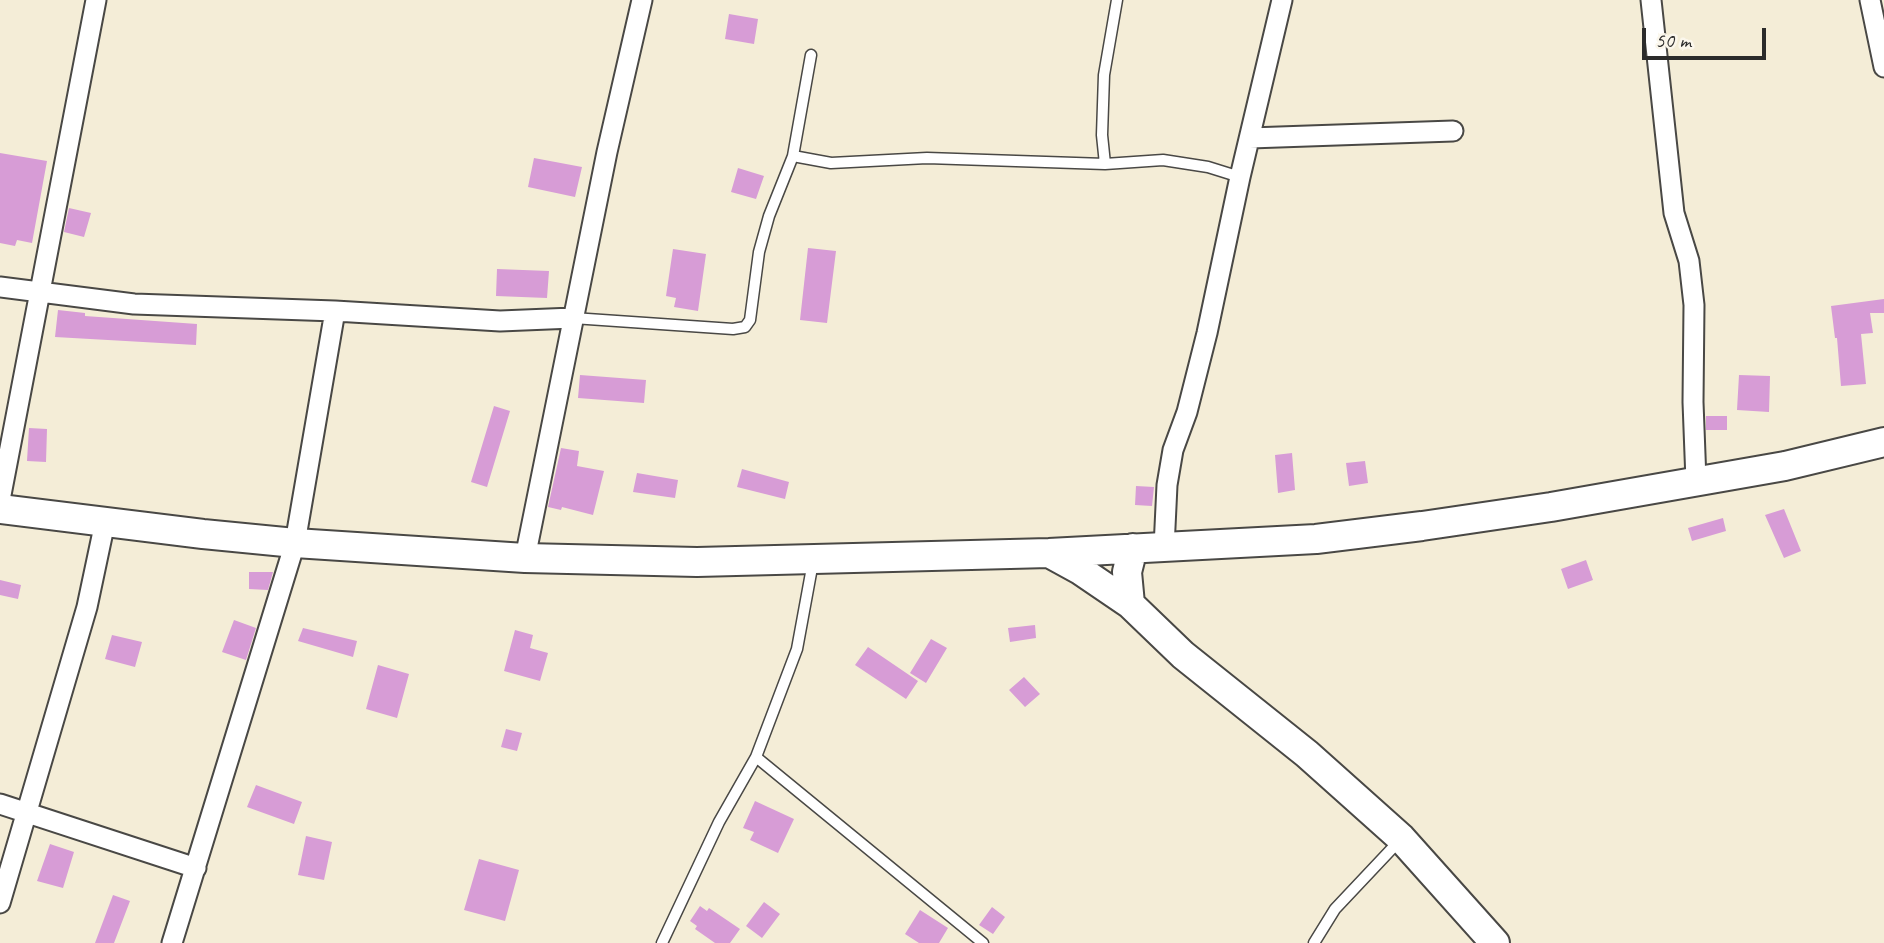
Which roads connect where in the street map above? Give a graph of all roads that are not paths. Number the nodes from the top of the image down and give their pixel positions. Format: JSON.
{"nodes":[{"id":1,"x":96,"y":0,"type":"edge"},
{"id":2,"x":642,"y":0,"type":"edge"},
{"id":3,"x":1117,"y":0,"type":"edge"},
{"id":4,"x":1282,"y":0,"type":"edge"},
{"id":5,"x":1651,"y":0,"type":"edge"},
{"id":6,"x":1870,"y":0,"type":"edge"},
{"id":7,"x":811,"y":55,"type":"dead end"},
{"id":8,"x":1884,"y":67,"type":"edge"},
{"id":9,"x":1453,"y":131,"type":"dead end"},
{"id":10,"x":1250,"y":138,"type":"junction"},
{"id":11,"x":793,"y":156,"type":"junction"},
{"id":12,"x":1105,"y":164,"type":"junction"},
{"id":13,"x":1240,"y":177,"type":"junction"},
{"id":14,"x":0,"y":287,"type":"edge"},
{"id":15,"x":41,"y":293,"type":"junction"},
{"id":16,"x":335,"y":311,"type":"junction"},
{"id":17,"x":573,"y":318,"type":"junction"},
{"id":18,"x":1884,"y":442,"type":"edge"},
{"id":19,"x":1696,"y":481,"type":"junction"},
{"id":20,"x":0,"y":500,"type":"edge"},
{"id":21,"x":0,"y":509,"type":"edge"},
{"id":22,"x":105,"y":522,"type":"junction"},
{"id":23,"x":295,"y":543,"type":"junction"},
{"id":24,"x":1133,"y":548,"type":"junction"},
{"id":25,"x":1164,"y":548,"type":"junction"},
{"id":26,"x":1049,"y":553,"type":"junction"},
{"id":27,"x":525,"y":558,"type":"junction"},
{"id":28,"x":814,"y":560,"type":"junction"},
{"id":29,"x":1130,"y":604,"type":"junction"},
{"id":30,"x":756,"y":757,"type":"junction"},
{"id":31,"x":0,"y":804,"type":"edge"},
{"id":32,"x":27,"y":814,"type":"junction"},
{"id":33,"x":1401,"y":838,"type":"junction"},
{"id":34,"x":196,"y":868,"type":"junction"},
{"id":35,"x":0,"y":903,"type":"edge"},
{"id":36,"x":665,"y":942,"type":"edge"},
{"id":37,"x":172,"y":943,"type":"edge"},
{"id":38,"x":984,"y":943,"type":"edge"},
{"id":39,"x":1314,"y":943,"type":"edge"},
{"id":40,"x":1495,"y":943,"type":"edge"}],
"edges":[{"from":1,"to":15,"type":"street"},
{"from":2,"to":17,"type":"street"},
{"from":3,"to":12,"type":"lane"},
{"from":4,"to":10,"type":"street"},
{"from":5,"to":19,"type":"street"},
{"from":6,"to":8,"type":"street"},
{"from":7,"to":11,"type":"lane"},
{"from":9,"to":10,"type":"street"},
{"from":10,"to":13,"type":"street"},
{"from":11,"to":12,"type":"lane"},
{"from":11,"to":17,"type":"lane"},
{"from":12,"to":13,"type":"lane"},
{"from":13,"to":25,"type":"street"},
{"from":14,"to":15,"type":"street"},
{"from":15,"to":16,"type":"street"},
{"from":15,"to":20,"type":"street"},
{"from":16,"to":17,"type":"street"},
{"from":16,"to":23,"type":"street"},
{"from":17,"to":27,"type":"street"},
{"from":18,"to":19,"type":"main road"},
{"from":19,"to":25,"type":"main road"},
{"from":21,"to":22,"type":"main road"},
{"from":22,"to":23,"type":"main road"},
{"from":22,"to":32,"type":"street"},
{"from":23,"to":27,"type":"main road"},
{"from":23,"to":34,"type":"street"},
{"from":24,"to":25,"type":"main road"},
{"from":24,"to":26,"type":"main road"},
{"from":24,"to":29,"type":"main road"},
{"from":26,"to":28,"type":"main road"},
{"from":26,"to":29,"type":"main road"},
{"from":27,"to":28,"type":"main road"},
{"from":28,"to":30,"type":"lane"},
{"from":29,"to":33,"type":"main road"},
{"from":30,"to":36,"type":"lane"},
{"from":30,"to":38,"type":"lane"},
{"from":31,"to":32,"type":"street"},
{"from":32,"to":34,"type":"street"},
{"from":32,"to":35,"type":"street"},
{"from":33,"to":39,"type":"lane"},
{"from":33,"to":40,"type":"main road"},
{"from":34,"to":37,"type":"street"}]}
